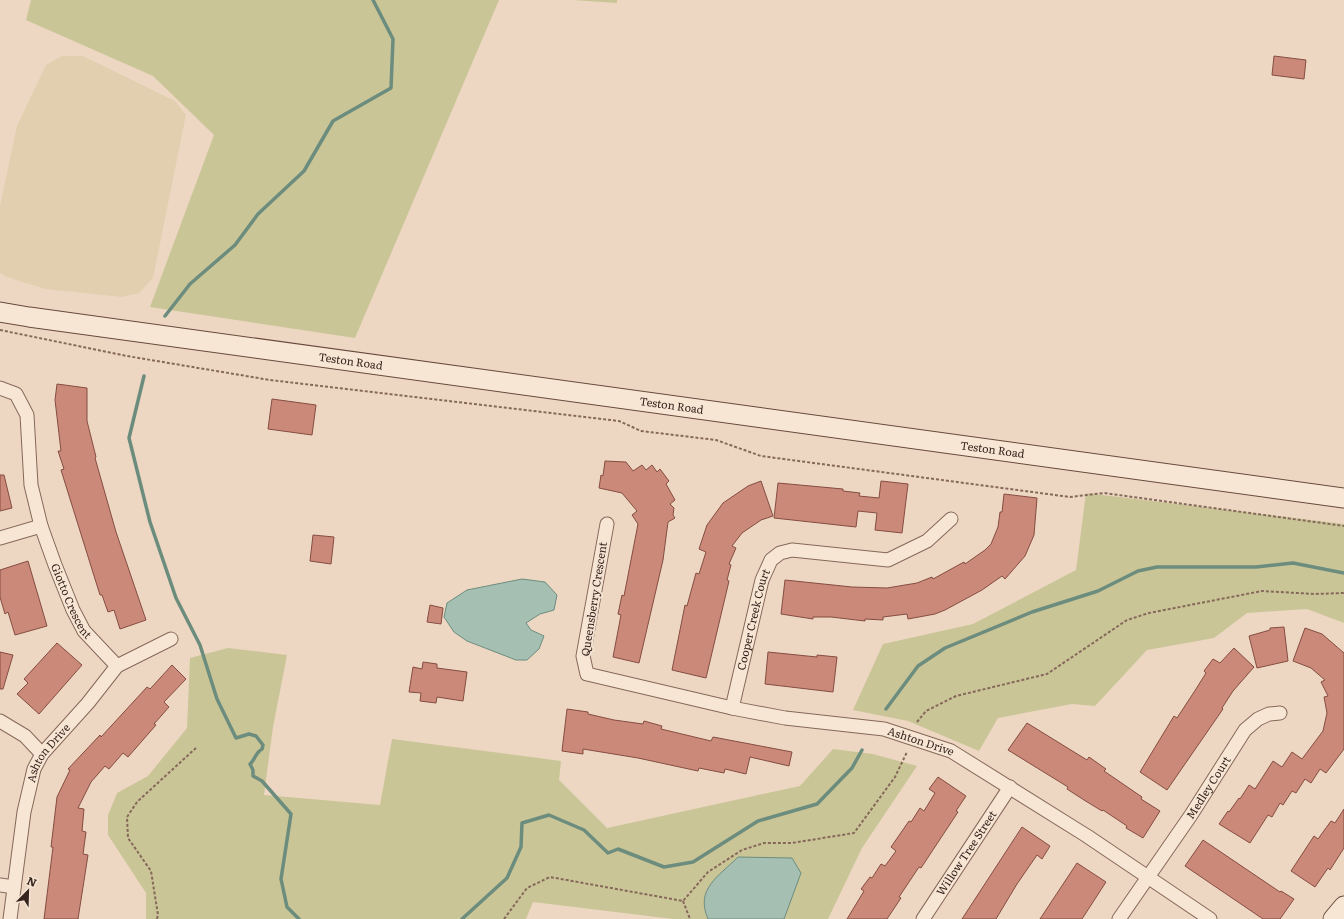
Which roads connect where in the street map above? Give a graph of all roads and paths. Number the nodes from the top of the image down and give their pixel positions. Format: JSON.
{"nodes":[{"id":1,"x":0,"y":312,"type":"edge"},
{"id":2,"x":0,"y":330,"type":"edge"},
{"id":3,"x":0,"y":388,"type":"edge"},
{"id":4,"x":1344,"y":498,"type":"edge"},
{"id":5,"x":951,"y":519,"type":"dead end"},
{"id":6,"x":607,"y":524,"type":"dead end"},
{"id":7,"x":41,"y":526,"type":"junction"},
{"id":8,"x":1344,"y":526,"type":"edge"},
{"id":9,"x":0,"y":538,"type":"edge"},
{"id":10,"x":1344,"y":593,"type":"edge"},
{"id":11,"x":171,"y":639,"type":"dead end"},
{"id":12,"x":117,"y":666,"type":"junction"},
{"id":13,"x":587,"y":674,"type":"joint"},
{"id":14,"x":732,"y":708,"type":"junction"},
{"id":15,"x":1280,"y":713,"type":"dead end"},
{"id":16,"x":0,"y":721,"type":"edge"},
{"id":17,"x":917,"y":722,"type":"dead end"},
{"id":18,"x":198,"y":747,"type":"dead end"},
{"id":19,"x":907,"y":752,"type":"dead end"},
{"id":20,"x":42,"y":754,"type":"junction"},
{"id":21,"x":1010,"y":787,"type":"junction"},
{"id":22,"x":1147,"y":877,"type":"junction"},
{"id":23,"x":0,"y":885,"type":"edge"},
{"id":24,"x":14,"y":887,"type":"junction"},
{"id":25,"x":683,"y":901,"type":"junction"},
{"id":26,"x":1344,"y":906,"type":"edge"},
{"id":27,"x":10,"y":919,"type":"edge"},
{"id":28,"x":157,"y":919,"type":"edge"},
{"id":29,"x":504,"y":919,"type":"edge"},
{"id":30,"x":690,"y":919,"type":"edge"},
{"id":31,"x":923,"y":919,"type":"edge"},
{"id":32,"x":1119,"y":919,"type":"edge"},
{"id":33,"x":1210,"y":919,"type":"edge"},
{"id":34,"x":1333,"y":919,"type":"edge"}],
"edges":[{"from":1,"to":4,"type":"main road","name":"Teston Road"},
{"from":2,"to":8,"type":"path"},
{"from":3,"to":7,"type":"street","name":"Giotto Crescent"},
{"from":5,"to":14,"type":"street","name":"Cooper Creek Court"},
{"from":6,"to":13,"type":"street","name":"Queensberry Crescent"},
{"from":7,"to":9,"type":"street"},
{"from":7,"to":12,"type":"street","name":"Giotto Crescent"},
{"from":10,"to":17,"type":"path"},
{"from":11,"to":12,"type":"street","name":"Ashton Drive"},
{"from":12,"to":20,"type":"street","name":"Ashton Drive"},
{"from":13,"to":14,"type":"street","name":"Ashton Drive"},
{"from":14,"to":21,"type":"street","name":"Ashton Drive"},
{"from":15,"to":22,"type":"street","name":"Medley Court"},
{"from":16,"to":20,"type":"street"},
{"from":18,"to":28,"type":"path"},
{"from":19,"to":25,"type":"path"},
{"from":20,"to":24,"type":"street","name":"Ashton Drive"},
{"from":21,"to":22,"type":"street","name":"Ashton Drive"},
{"from":21,"to":31,"type":"street","name":"Willow Tree Street"},
{"from":22,"to":32,"type":"street","name":"Medley Court"},
{"from":22,"to":33,"type":"street","name":"Ashton Drive"},
{"from":23,"to":24,"type":"street"},
{"from":24,"to":27,"type":"street","name":"Ashton Drive"},
{"from":25,"to":29,"type":"path"},
{"from":25,"to":30,"type":"path"},
{"from":26,"to":34,"type":"main road"}]}
